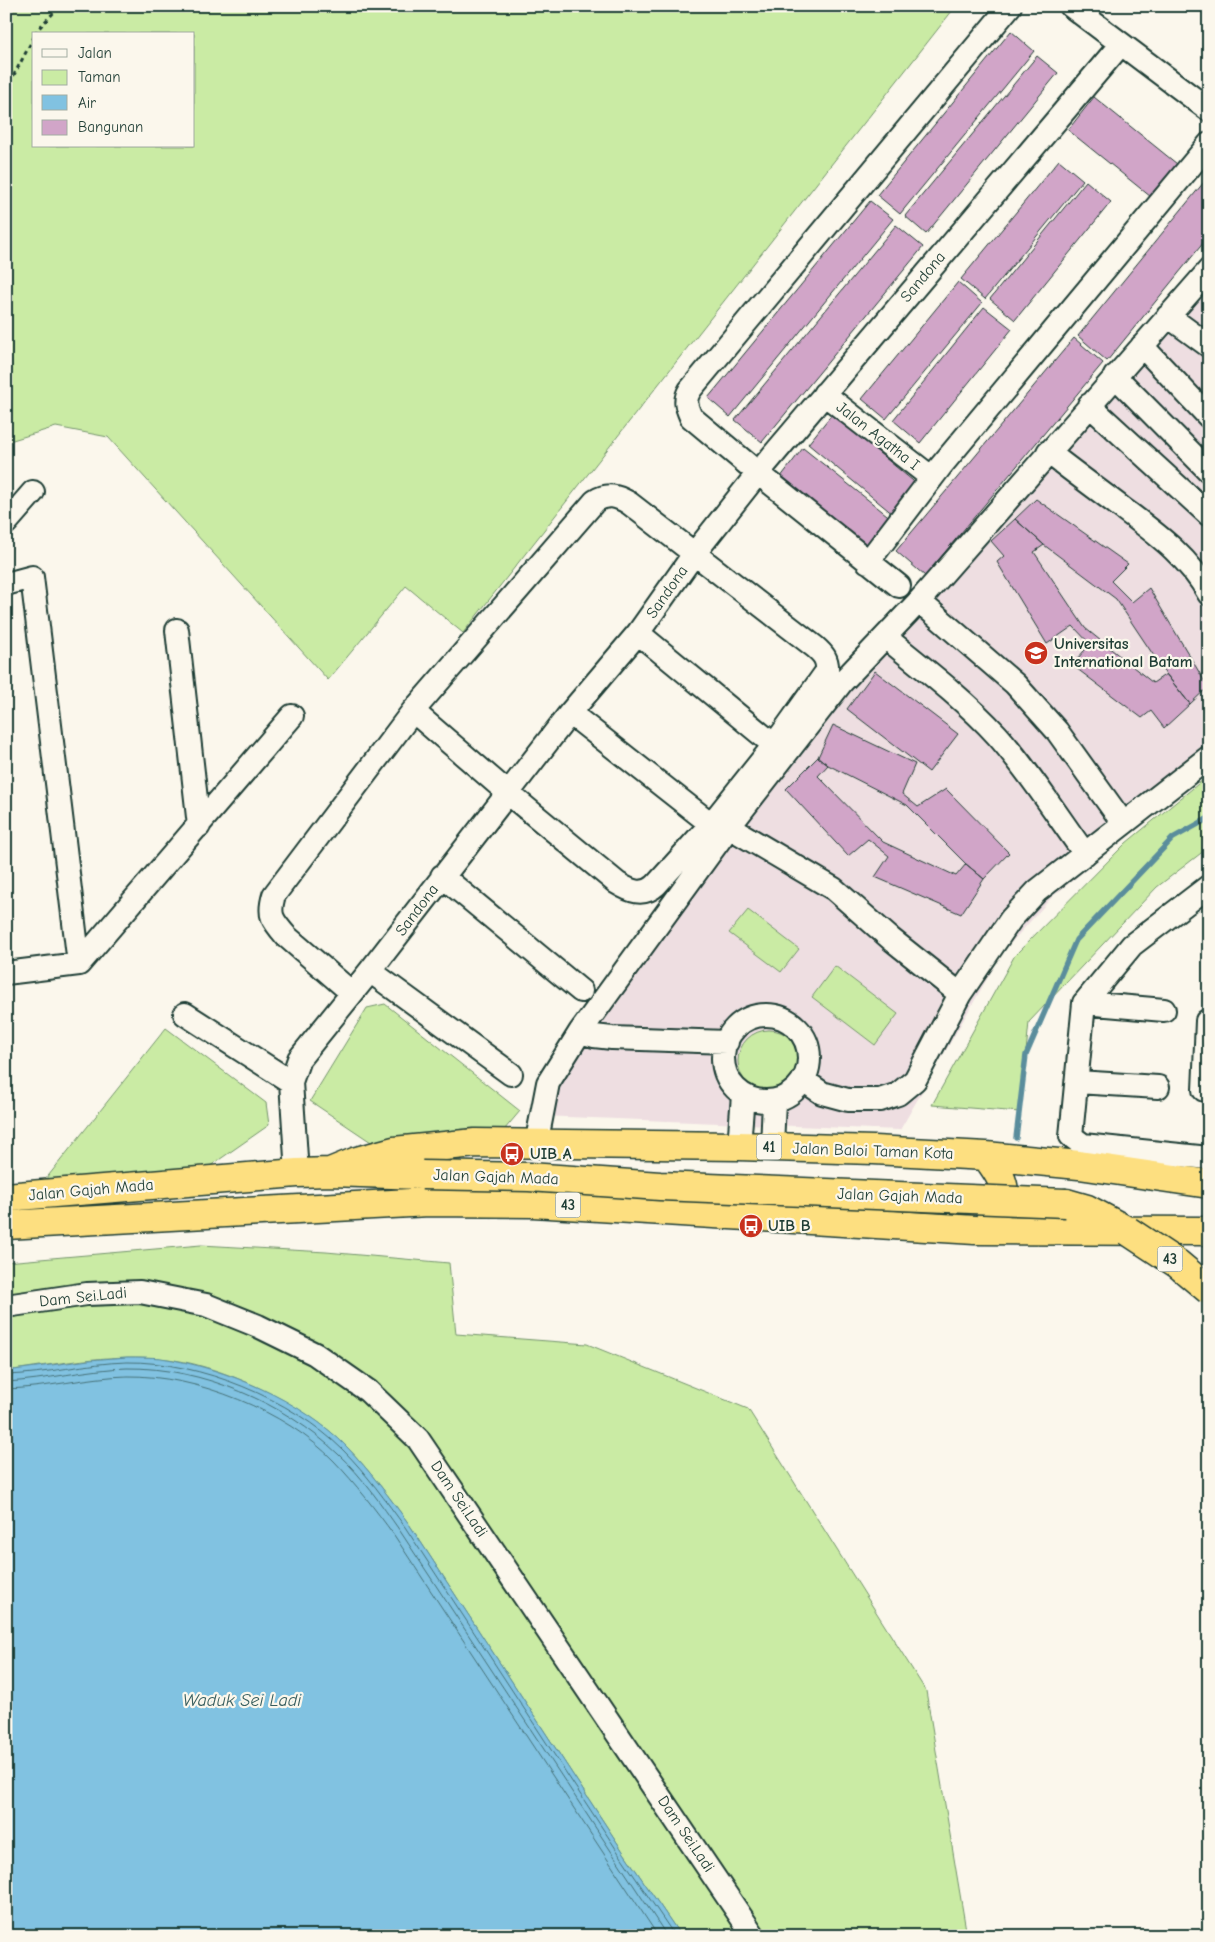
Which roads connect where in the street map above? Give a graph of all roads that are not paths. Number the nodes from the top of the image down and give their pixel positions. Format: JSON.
{"nodes":[{"id":1,"x":1010,"y":6,"type":"edge"},
{"id":2,"x":1072,"y":6,"type":"edge"},
{"id":3,"x":1121,"y":44,"type":"junction"},
{"id":4,"x":1209,"y":110,"type":"edge"},
{"id":5,"x":1209,"y":144,"type":"edge"},
{"id":6,"x":1209,"y":270,"type":"edge"},
{"id":7,"x":1168,"y":316,"type":"junction"},
{"id":8,"x":1142,"y":346,"type":"junction"},
{"id":9,"x":1209,"y":346,"type":"edge"},
{"id":10,"x":1116,"y":376,"type":"junction"},
{"id":11,"x":824,"y":394,"type":"junction"},
{"id":12,"x":1089,"y":405,"type":"junction"},
{"id":13,"x":1209,"y":417,"type":"edge"},
{"id":14,"x":1048,"y":452,"type":"junction"},
{"id":15,"x":1209,"y":471,"type":"edge"},
{"id":16,"x":758,"y":474,"type":"junction"},
{"id":17,"x":932,"y":478,"type":"junction"},
{"id":18,"x":33,"y":492,"type":"dead end"},
{"id":19,"x":1209,"y":514,"type":"edge"},
{"id":20,"x":6,"y":523,"type":"edge"},
{"id":21,"x":694,"y":554,"type":"junction"},
{"id":22,"x":868,"y":562,"type":"junction"},
{"id":23,"x":6,"y":584,"type":"edge"},
{"id":24,"x":899,"y":586,"type":"dead end"},
{"id":25,"x":1209,"y":594,"type":"edge"},
{"id":26,"x":919,"y":601,"type":"junction"},
{"id":27,"x":177,"y":630,"type":"dead end"},
{"id":28,"x":638,"y":633,"type":"junction"},
{"id":29,"x":885,"y":637,"type":"junction"},
{"id":30,"x":413,"y":711,"type":"junction"},
{"id":31,"x":570,"y":713,"type":"junction"},
{"id":32,"x":292,"y":716,"type":"dead end"},
{"id":33,"x":774,"y":745,"type":"junction"},
{"id":34,"x":1209,"y":757,"type":"edge"},
{"id":35,"x":508,"y":793,"type":"junction"},
{"id":36,"x":1123,"y":823,"type":"junction"},
{"id":37,"x":199,"y":826,"type":"junction"},
{"id":38,"x":720,"y":826,"type":"junction"},
{"id":39,"x":1085,"y":854,"type":"junction"},
{"id":40,"x":442,"y":876,"type":"junction"},
{"id":41,"x":1209,"y":886,"type":"edge"},
{"id":42,"x":79,"y":964,"type":"junction"},
{"id":43,"x":370,"y":971,"type":"junction"},
{"id":44,"x":6,"y":973,"type":"edge"},
{"id":45,"x":581,"y":991,"type":"dead end"},
{"id":46,"x":352,"y":993,"type":"junction"},
{"id":47,"x":960,"y":994,"type":"junction"},
{"id":48,"x":1088,"y":998,"type":"junction"},
{"id":49,"x":1164,"y":1010,"type":"dead end"},
{"id":50,"x":185,"y":1014,"type":"dead end"},
{"id":51,"x":1208,"y":1020,"type":"edge"},
{"id":52,"x":580,"y":1032,"type":"junction"},
{"id":53,"x":727,"y":1042,"type":"junction"},
{"id":54,"x":510,"y":1074,"type":"dead end"},
{"id":55,"x":803,"y":1080,"type":"junction"},
{"id":56,"x":290,"y":1082,"type":"junction"},
{"id":57,"x":1077,"y":1082,"type":"junction"},
{"id":58,"x":1158,"y":1087,"type":"dead end"},
{"id":59,"x":1209,"y":1091,"type":"edge"},
{"id":60,"x":743,"y":1095,"type":"junction"},
{"id":61,"x":774,"y":1101,"type":"junction"},
{"id":62,"x":536,"y":1145,"type":"junction"},
{"id":63,"x":739,"y":1146,"type":"junction"},
{"id":64,"x":772,"y":1147,"type":"junction"},
{"id":65,"x":986,"y":1156,"type":"junction"},
{"id":66,"x":1209,"y":1158,"type":"edge"},
{"id":67,"x":330,"y":1172,"type":"junction"},
{"id":68,"x":297,"y":1173,"type":"junction"},
{"id":69,"x":1209,"y":1184,"type":"edge"},
{"id":70,"x":6,"y":1197,"type":"edge"},
{"id":71,"x":6,"y":1225,"type":"edge"},
{"id":72,"x":974,"y":1230,"type":"junction"},
{"id":73,"x":1209,"y":1231,"type":"edge"},
{"id":74,"x":1209,"y":1290,"type":"edge"},
{"id":75,"x":6,"y":1306,"type":"edge"},
{"id":76,"x":754,"y":1936,"type":"edge"}],
"edges":[{"from":1,"to":16,"type":"street"},
{"from":2,"to":3,"type":"street"},
{"from":3,"to":4,"type":"street"},
{"from":3,"to":11,"type":"street","name":"Sandona"},
{"from":5,"to":17,"type":"street"},
{"from":6,"to":7,"type":"street"},
{"from":7,"to":8,"type":"street"},
{"from":7,"to":9,"type":"street"},
{"from":8,"to":10,"type":"street"},
{"from":8,"to":13,"type":"street"},
{"from":10,"to":12,"type":"street"},
{"from":10,"to":15,"type":"street"},
{"from":11,"to":16,"type":"street","name":"Sandona"},
{"from":11,"to":17,"type":"street","name":"Jalan Agatha I"},
{"from":12,"to":14,"type":"street"},
{"from":12,"to":19,"type":"street"},
{"from":14,"to":25,"type":"street"},
{"from":14,"to":26,"type":"street"},
{"from":16,"to":21,"type":"street","name":"Sandona"},
{"from":16,"to":22,"type":"street"},
{"from":17,"to":22,"type":"street"},
{"from":18,"to":20,"type":"street"},
{"from":21,"to":28,"type":"street","name":"Sandona"},
{"from":21,"to":30,"type":"street"},
{"from":21,"to":33,"type":"street"},
{"from":22,"to":24,"type":"street"},
{"from":23,"to":42,"type":"street"},
{"from":26,"to":29,"type":"street"},
{"from":26,"to":36,"type":"street"},
{"from":27,"to":37,"type":"street"},
{"from":28,"to":31,"type":"street","name":"Sandona"},
{"from":28,"to":33,"type":"street"},
{"from":29,"to":38,"type":"street"},
{"from":29,"to":39,"type":"street"},
{"from":30,"to":35,"type":"street"},
{"from":30,"to":46,"type":"street"},
{"from":31,"to":35,"type":"street","name":"Sandona"},
{"from":31,"to":38,"type":"street"},
{"from":32,"to":37,"type":"street"},
{"from":33,"to":38,"type":"street"},
{"from":34,"to":36,"type":"street"},
{"from":35,"to":38,"type":"street"},
{"from":35,"to":40,"type":"street","name":"Sandona"},
{"from":36,"to":39,"type":"street"},
{"from":37,"to":42,"type":"street"},
{"from":38,"to":47,"type":"street"},
{"from":38,"to":52,"type":"street"},
{"from":39,"to":47,"type":"street"},
{"from":40,"to":43,"type":"street","name":"Sandona"},
{"from":40,"to":45,"type":"street"},
{"from":41,"to":48,"type":"street"},
{"from":42,"to":44,"type":"street"},
{"from":43,"to":46,"type":"street","name":"Sandona"},
{"from":43,"to":54,"type":"street"},
{"from":46,"to":56,"type":"street","name":"Sandona"},
{"from":47,"to":55,"type":"street"},
{"from":48,"to":49,"type":"street"},
{"from":48,"to":57,"type":"street"},
{"from":50,"to":56,"type":"street"},
{"from":51,"to":59,"type":"street"},
{"from":52,"to":53,"type":"street"},
{"from":52,"to":62,"type":"street"},
{"from":53,"to":55,"type":"street"},
{"from":53,"to":60,"type":"street"},
{"from":55,"to":61,"type":"street"},
{"from":56,"to":68,"type":"street","name":"Sandona"},
{"from":57,"to":58,"type":"street"},
{"from":57,"to":66,"type":"street"},
{"from":60,"to":61,"type":"street"},
{"from":60,"to":63,"type":"street"},
{"from":61,"to":64,"type":"street"},
{"from":62,"to":63,"type":"highway","name":"Jalan Baloi Taman Kota","number":"41"},
{"from":62,"to":67,"type":"highway","name":"Jalan Baloi Taman Kota","number":"41"},
{"from":63,"to":64,"type":"highway","name":"Jalan Baloi Taman Kota","number":"41"},
{"from":64,"to":65,"type":"highway","name":"Jalan Baloi Taman Kota","number":"41"},
{"from":65,"to":69,"type":"highway","name":"Jalan Baloi Taman Kota","number":"41"},
{"from":65,"to":72,"type":"highway"},
{"from":67,"to":68,"type":"highway","name":"Jalan Gajah Mada","number":"43"},
{"from":67,"to":74,"type":"highway","name":"Jalan Gajah Mada","number":"43","bridge":true},
{"from":68,"to":70,"type":"highway","name":"Jalan Gajah Mada","number":"43"},
{"from":71,"to":72,"type":"highway","name":"Jalan Gajah Mada","number":"43"},
{"from":72,"to":73,"type":"highway","name":"Jalan Gajah Mada","number":"43"},
{"from":75,"to":76,"type":"street","name":"Dam Sei.Ladi"}]}
